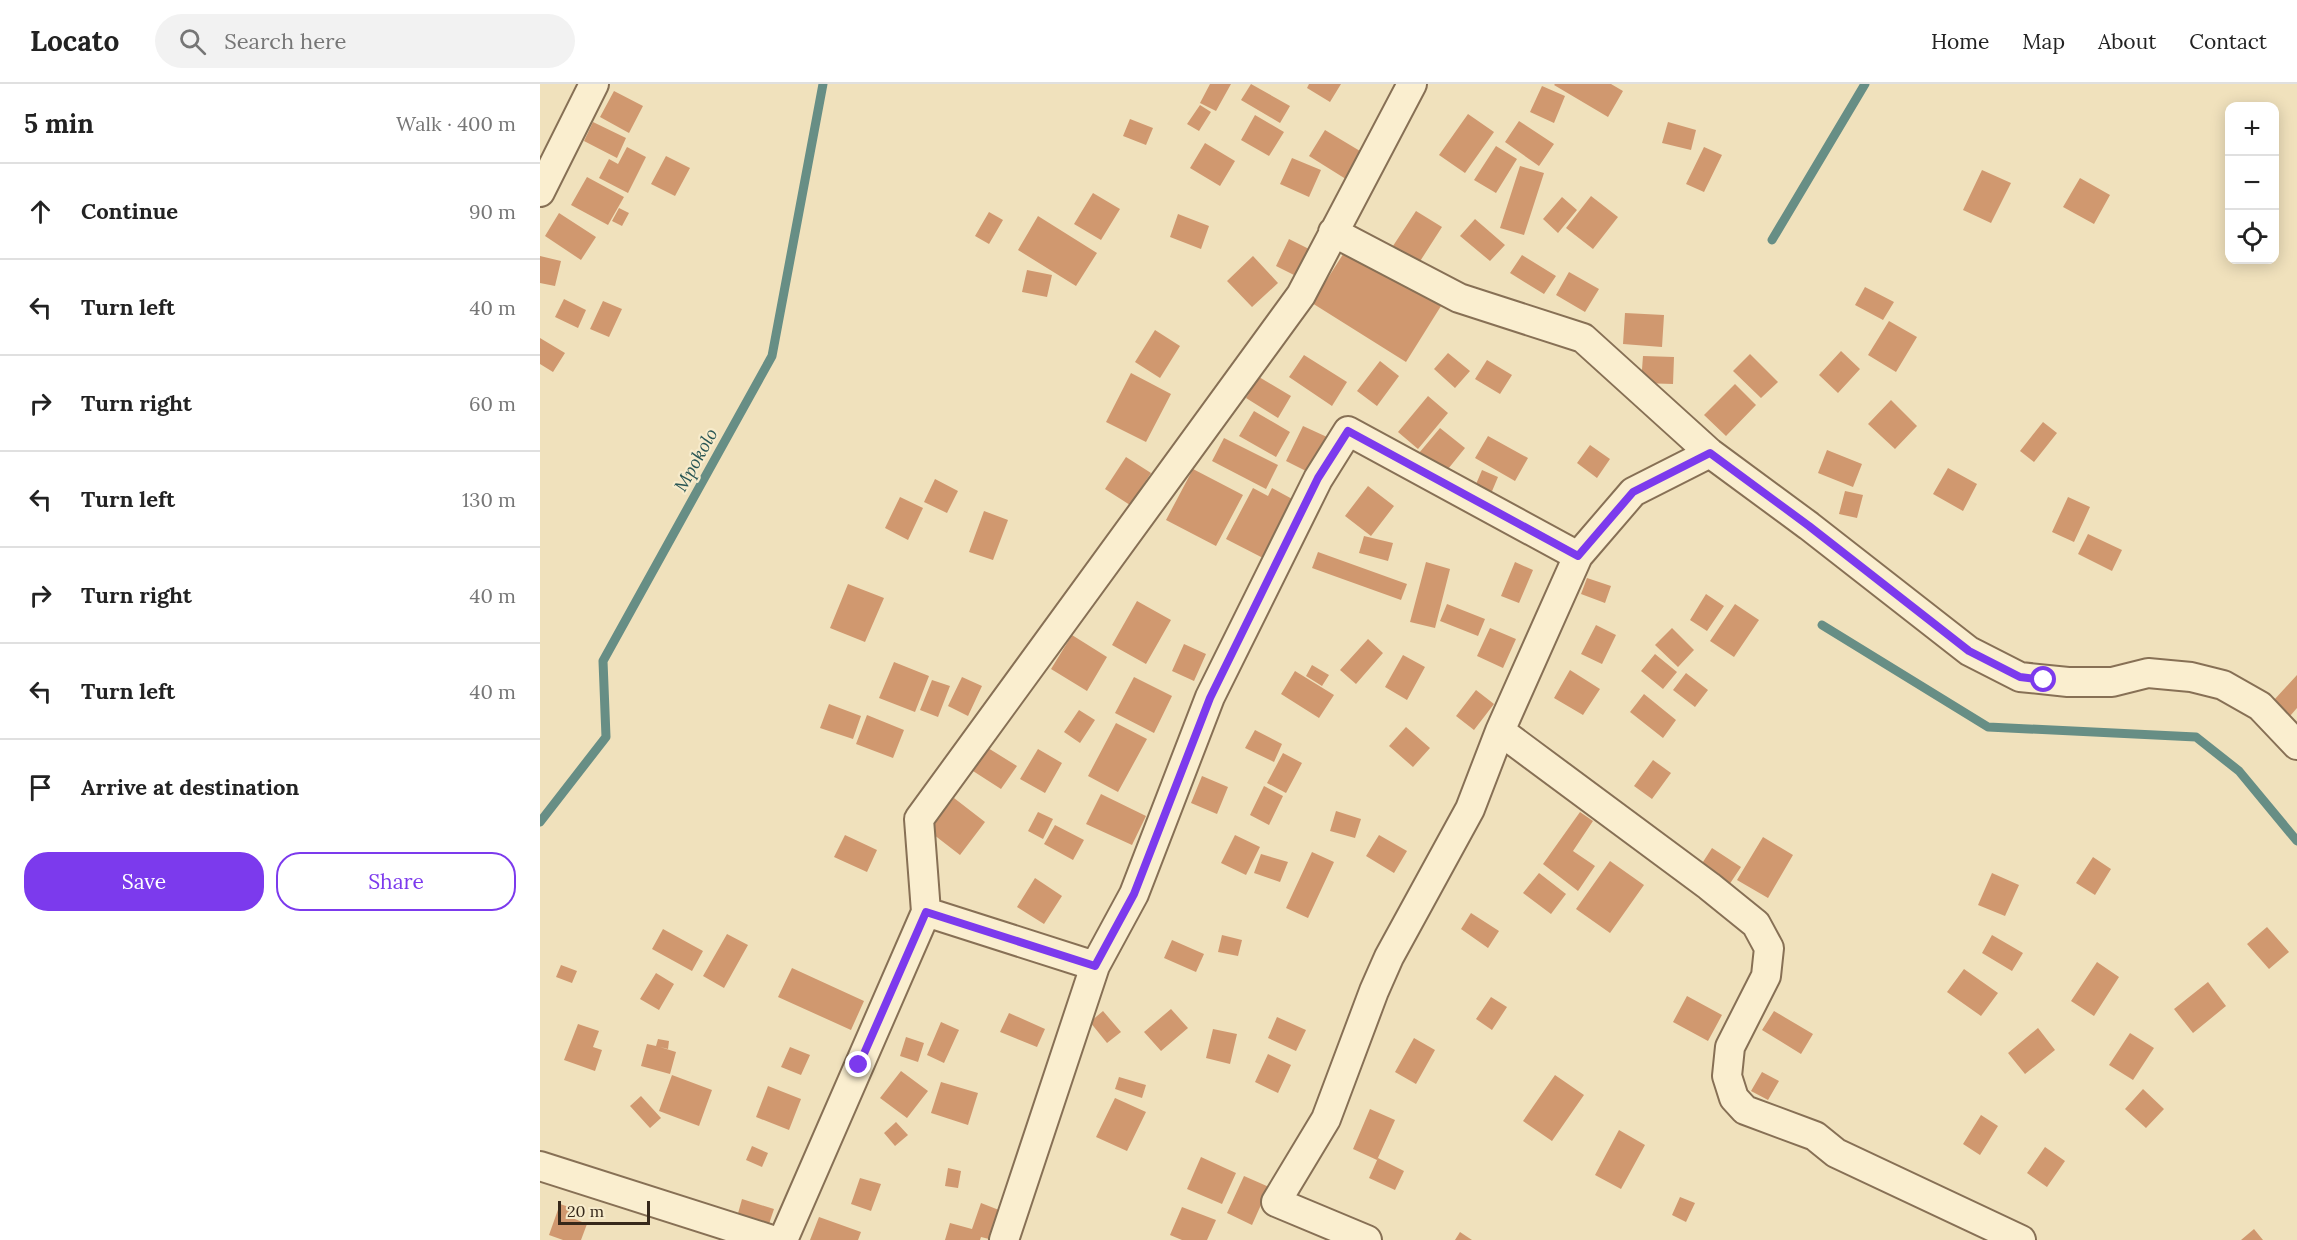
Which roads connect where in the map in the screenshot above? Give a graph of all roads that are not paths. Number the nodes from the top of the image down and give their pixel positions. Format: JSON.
{"nodes":[{"id":1,"x":594,"y":84,"type":"edge"},
{"id":2,"x":1412,"y":84,"type":"edge"},
{"id":3,"x":540,"y":192,"type":"edge"},
{"id":4,"x":1333,"y":232,"type":"junction"},
{"id":5,"x":1710,"y":453,"type":"junction"},
{"id":6,"x":1578,"y":556,"type":"junction"},
{"id":7,"x":1500,"y":731,"type":"junction"},
{"id":8,"x":2297,"y":745,"type":"edge"},
{"id":9,"x":926,"y":912,"type":"junction"},
{"id":10,"x":1095,"y":966,"type":"junction"},
{"id":11,"x":540,"y":1166,"type":"edge"},
{"id":12,"x":772,"y":1240,"type":"edge"},
{"id":13,"x":783,"y":1240,"type":"edge"},
{"id":14,"x":1005,"y":1240,"type":"edge"},
{"id":15,"x":1367,"y":1240,"type":"edge"},
{"id":16,"x":2021,"y":1240,"type":"edge"}],
"edges":[{"from":1,"to":3,"type":"street"},
{"from":2,"to":4,"type":"street"},
{"from":4,"to":5,"type":"street"},
{"from":4,"to":9,"type":"street"},
{"from":5,"to":6,"type":"street"},
{"from":5,"to":8,"type":"street"},
{"from":6,"to":7,"type":"street"},
{"from":6,"to":10,"type":"street"},
{"from":7,"to":15,"type":"street"},
{"from":7,"to":16,"type":"street"},
{"from":9,"to":10,"type":"street"},
{"from":9,"to":13,"type":"street"},
{"from":10,"to":14,"type":"street"},
{"from":11,"to":12,"type":"street"}]}
